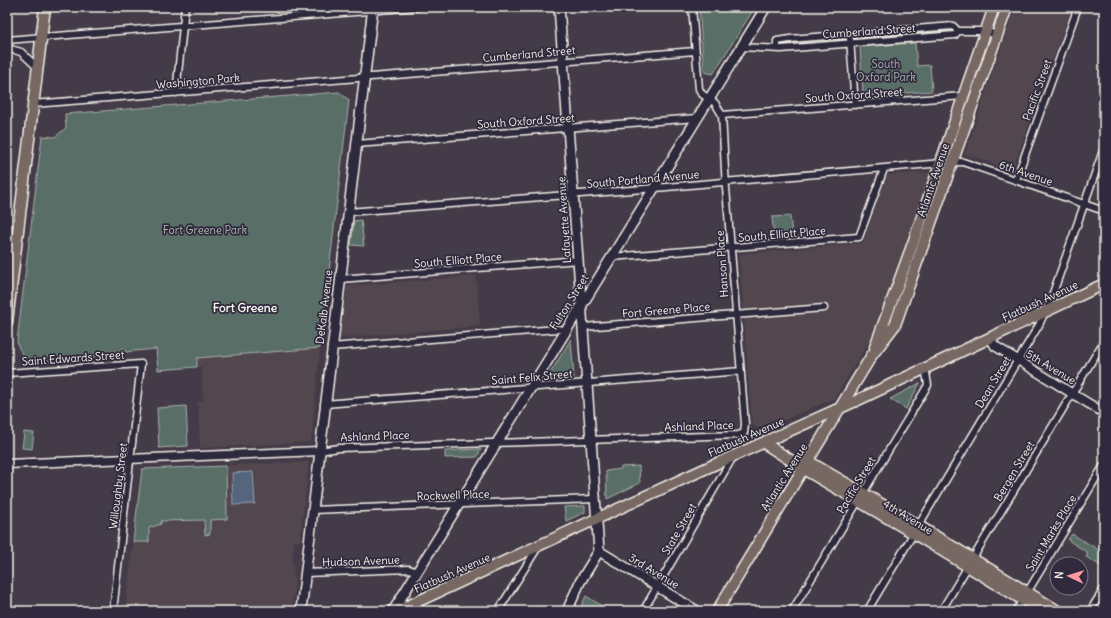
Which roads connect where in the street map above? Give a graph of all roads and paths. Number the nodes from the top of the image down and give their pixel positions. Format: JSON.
{"nodes":[{"id":1,"x":45,"y":7,"type":"edge"},
{"id":2,"x":185,"y":7,"type":"edge"},
{"id":3,"x":417,"y":7,"type":"edge"},
{"id":4,"x":559,"y":7,"type":"edge"},
{"id":5,"x":692,"y":7,"type":"edge"},
{"id":6,"x":766,"y":7,"type":"edge"},
{"id":7,"x":994,"y":7,"type":"edge"},
{"id":8,"x":1007,"y":7,"type":"edge"},
{"id":9,"x":1078,"y":7,"type":"edge"},
{"id":10,"x":373,"y":9,"type":"edge"},
{"id":11,"x":183,"y":26,"type":"junction"},
{"id":12,"x":958,"y":31,"type":"junction"},
{"id":13,"x":986,"y":31,"type":"junction"},
{"id":14,"x":851,"y":34,"type":"junction"},
{"id":15,"x":997,"y":35,"type":"junction"},
{"id":16,"x":42,"y":36,"type":"junction"},
{"id":17,"x":7,"y":40,"type":"edge"},
{"id":18,"x":850,"y":43,"type":"junction"},
{"id":19,"x":741,"y":47,"type":"junction"},
{"id":20,"x":7,"y":48,"type":"edge"},
{"id":21,"x":777,"y":48,"type":"junction"},
{"id":22,"x":695,"y":51,"type":"junction"},
{"id":23,"x":563,"y":62,"type":"junction"},
{"id":24,"x":38,"y":68,"type":"junction"},
{"id":25,"x":364,"y":78,"type":"junction"},
{"id":26,"x":176,"y":93,"type":"junction"},
{"id":27,"x":963,"y":96,"type":"junction"},
{"id":28,"x":709,"y":99,"type":"junction"},
{"id":29,"x":34,"y":104,"type":"junction"},
{"id":30,"x":855,"y":105,"type":"junction"},
{"id":31,"x":722,"y":115,"type":"junction"},
{"id":32,"x":697,"y":118,"type":"junction"},
{"id":33,"x":569,"y":128,"type":"junction"},
{"id":34,"x":356,"y":144,"type":"junction"},
{"id":35,"x":1104,"y":148,"type":"edge"},
{"id":36,"x":957,"y":162,"type":"junction"},
{"id":37,"x":939,"y":163,"type":"junction"},
{"id":38,"x":884,"y":168,"type":"junction"},
{"id":39,"x":1016,"y":180,"type":"junction"},
{"id":40,"x":727,"y":182,"type":"junction"},
{"id":41,"x":654,"y":188,"type":"junction"},
{"id":42,"x":574,"y":194,"type":"junction"},
{"id":43,"x":1085,"y":204,"type":"junction"},
{"id":44,"x":1104,"y":211,"type":"edge"},
{"id":45,"x":348,"y":212,"type":"junction"},
{"id":46,"x":12,"y":240,"type":"edge"},
{"id":47,"x":731,"y":248,"type":"junction"},
{"id":48,"x":611,"y":257,"type":"junction"},
{"id":49,"x":579,"y":260,"type":"junction"},
{"id":50,"x":340,"y":279,"type":"junction"},
{"id":51,"x":1104,"y":284,"type":"edge"},
{"id":52,"x":581,"y":305,"type":"junction"},
{"id":53,"x":824,"y":308,"type":"dead end"},
{"id":54,"x":890,"y":308,"type":"junction"},
{"id":55,"x":901,"y":312,"type":"junction"},
{"id":56,"x":1045,"y":312,"type":"junction"},
{"id":57,"x":736,"y":314,"type":"junction"},
{"id":58,"x":7,"y":322,"type":"edge"},
{"id":59,"x":583,"y":327,"type":"junction"},
{"id":60,"x":566,"y":330,"type":"junction"},
{"id":61,"x":990,"y":337,"type":"junction"},
{"id":62,"x":1104,"y":341,"type":"edge"},
{"id":63,"x":331,"y":347,"type":"junction"},
{"id":64,"x":872,"y":355,"type":"junction"},
{"id":65,"x":1018,"y":360,"type":"junction"},
{"id":66,"x":141,"y":364,"type":"joint"},
{"id":67,"x":925,"y":367,"type":"junction"},
{"id":68,"x":741,"y":371,"type":"junction"},
{"id":69,"x":7,"y":373,"type":"edge"},
{"id":70,"x":586,"y":383,"type":"junction"},
{"id":71,"x":530,"y":388,"type":"junction"},
{"id":72,"x":1073,"y":394,"type":"junction"},
{"id":73,"x":324,"y":404,"type":"junction"},
{"id":74,"x":840,"y":408,"type":"junction"},
{"id":75,"x":1104,"y":413,"type":"edge"},
{"id":76,"x":744,"y":433,"type":"joint"},
{"id":77,"x":590,"y":441,"type":"junction"},
{"id":78,"x":764,"y":443,"type":"junction"},
{"id":79,"x":496,"y":444,"type":"junction"},
{"id":80,"x":319,"y":451,"type":"junction"},
{"id":81,"x":733,"y":457,"type":"junction"},
{"id":82,"x":131,"y":459,"type":"junction"},
{"id":83,"x":7,"y":464,"type":"edge"},
{"id":84,"x":806,"y":465,"type":"junction"},
{"id":85,"x":1104,"y":465,"type":"edge"},
{"id":86,"x":860,"y":497,"type":"junction"},
{"id":87,"x":595,"y":499,"type":"junction"},
{"id":88,"x":457,"y":506,"type":"junction"},
{"id":89,"x":312,"y":510,"type":"junction"},
{"id":90,"x":596,"y":520,"type":"junction"},
{"id":91,"x":916,"y":530,"type":"junction"},
{"id":92,"x":538,"y":547,"type":"junction"},
{"id":93,"x":599,"y":551,"type":"junction"},
{"id":94,"x":969,"y":563,"type":"junction"},
{"id":95,"x":417,"y":572,"type":"junction"},
{"id":96,"x":305,"y":573,"type":"junction"},
{"id":97,"x":657,"y":587,"type":"junction"},
{"id":98,"x":1104,"y":588,"type":"edge"},
{"id":99,"x":1025,"y":596,"type":"junction"},
{"id":100,"x":404,"y":610,"type":"edge"},
{"id":101,"x":113,"y":611,"type":"edge"},
{"id":102,"x":300,"y":611,"type":"edge"},
{"id":103,"x":393,"y":611,"type":"edge"},
{"id":104,"x":498,"y":611,"type":"edge"},
{"id":105,"x":567,"y":611,"type":"edge"},
{"id":106,"x":643,"y":611,"type":"edge"},
{"id":107,"x":698,"y":611,"type":"edge"},
{"id":108,"x":717,"y":611,"type":"edge"},
{"id":109,"x":792,"y":611,"type":"edge"},
{"id":110,"x":867,"y":611,"type":"edge"},
{"id":111,"x":941,"y":611,"type":"edge"},
{"id":112,"x":1016,"y":611,"type":"edge"},
{"id":113,"x":1041,"y":611,"type":"edge"},
{"id":114,"x":1058,"y":611,"type":"edge"},
{"id":115,"x":1090,"y":611,"type":"edge"}],
"edges":[{"from":1,"to":16,"type":"main road"},
{"from":2,"to":11,"type":"street"},
{"from":3,"to":10,"type":"street"},
{"from":4,"to":23,"type":"main road","name":"Lafayette Avenue"},
{"from":5,"to":22,"type":"street"},
{"from":6,"to":19,"type":"main road","name":"Fulton Street"},
{"from":7,"to":13,"type":"main road","name":"Atlantic Avenue"},
{"from":8,"to":15,"type":"main road","name":"Atlantic Avenue"},
{"from":9,"to":39,"type":"street","name":"Pacific Street"},
{"from":10,"to":11,"type":"street"},
{"from":10,"to":25,"type":"main road","name":"DeKalb Avenue"},
{"from":11,"to":16,"type":"street"},
{"from":11,"to":26,"type":"street"},
{"from":12,"to":13,"type":"street","name":"Cumberland Street"},
{"from":12,"to":14,"type":"street"},
{"from":12,"to":18,"type":"street","name":"Cumberland Street"},
{"from":13,"to":15,"type":"street","name":"Cumberland Street"},
{"from":13,"to":27,"type":"main road","name":"Atlantic Avenue"},
{"from":14,"to":18,"type":"street"},
{"from":14,"to":21,"type":"street"},
{"from":15,"to":36,"type":"main road","name":"Atlantic Avenue"},
{"from":16,"to":17,"type":"street"},
{"from":16,"to":24,"type":"main road"},
{"from":18,"to":21,"type":"street","name":"Cumberland Street"},
{"from":18,"to":30,"type":"street"},
{"from":19,"to":21,"type":"street","name":"Cumberland Street"},
{"from":19,"to":28,"type":"main road","name":"Fulton Street"},
{"from":20,"to":24,"type":"street"},
{"from":22,"to":23,"type":"street","name":"Cumberland Street"},
{"from":22,"to":28,"type":"street"},
{"from":23,"to":25,"type":"street","name":"Cumberland Street"},
{"from":23,"to":33,"type":"main road","name":"Lafayette Avenue"},
{"from":24,"to":29,"type":"main road"},
{"from":25,"to":26,"type":"street","name":"Washington Park"},
{"from":25,"to":34,"type":"main road","name":"DeKalb Avenue"},
{"from":26,"to":29,"type":"street","name":"Washington Park"},
{"from":27,"to":30,"type":"street","name":"South Oxford Street"},
{"from":27,"to":37,"type":"main road","name":"Atlantic Avenue"},
{"from":28,"to":31,"type":"street"},
{"from":28,"to":32,"type":"main road","name":"Fulton Street"},
{"from":29,"to":46,"type":"main road"},
{"from":30,"to":31,"type":"street","name":"South Oxford Street"},
{"from":31,"to":40,"type":"street","name":"Hanson Place"},
{"from":32,"to":33,"type":"street","name":"South Oxford Street"},
{"from":32,"to":41,"type":"main road","name":"Fulton Street"},
{"from":33,"to":34,"type":"street","name":"South Oxford Street"},
{"from":33,"to":42,"type":"main road","name":"Lafayette Avenue"},
{"from":34,"to":45,"type":"main road","name":"DeKalb Avenue"},
{"from":35,"to":43,"type":"street","name":"Dean Street"},
{"from":36,"to":37,"type":"street","name":"6th Avenue"},
{"from":36,"to":39,"type":"street","name":"6th Avenue"},
{"from":36,"to":55,"type":"main road","name":"Atlantic Avenue"},
{"from":37,"to":38,"type":"street","name":"South Portland Avenue"},
{"from":37,"to":54,"type":"main road","name":"Atlantic Avenue"},
{"from":38,"to":40,"type":"street","name":"South Portland Avenue"},
{"from":38,"to":47,"type":"street","name":"South Elliott Place"},
{"from":39,"to":43,"type":"street","name":"6th Avenue"},
{"from":40,"to":41,"type":"street","name":"South Portland Avenue"},
{"from":40,"to":47,"type":"street","name":"Hanson Place"},
{"from":41,"to":42,"type":"street","name":"South Portland Avenue"},
{"from":41,"to":48,"type":"main road","name":"Fulton Street"},
{"from":42,"to":45,"type":"street","name":"South Portland Avenue"},
{"from":42,"to":49,"type":"main road","name":"Lafayette Avenue"},
{"from":43,"to":44,"type":"street","name":"6th Avenue"},
{"from":43,"to":56,"type":"street","name":"Dean Street"},
{"from":45,"to":50,"type":"main road","name":"DeKalb Avenue"},
{"from":46,"to":58,"type":"main road"},
{"from":47,"to":48,"type":"street","name":"South Elliott Place"},
{"from":47,"to":57,"type":"street","name":"Hanson Place"},
{"from":48,"to":52,"type":"main road","name":"Fulton Street"},
{"from":49,"to":50,"type":"street","name":"South Elliott Place"},
{"from":49,"to":52,"type":"main road","name":"Lafayette Avenue"},
{"from":50,"to":63,"type":"main road","name":"DeKalb Avenue"},
{"from":51,"to":56,"type":"main road","name":"Flatbush Avenue"},
{"from":52,"to":59,"type":"main road","name":"Lafayette Avenue"},
{"from":52,"to":60,"type":"main road","name":"Fulton Street"},
{"from":53,"to":57,"type":"street","name":"Fort Greene Place"},
{"from":54,"to":55,"type":"street"},
{"from":54,"to":64,"type":"main road","name":"Atlantic Avenue"},
{"from":55,"to":64,"type":"main road","name":"Atlantic Avenue"},
{"from":56,"to":61,"type":"main road","name":"Flatbush Avenue"},
{"from":56,"to":65,"type":"street","name":"Dean Street"},
{"from":57,"to":59,"type":"street","name":"Fort Greene Place"},
{"from":57,"to":68,"type":"street","name":"Hanson Place"},
{"from":59,"to":70,"type":"main road","name":"Lafayette Avenue"},
{"from":60,"to":63,"type":"street"},
{"from":60,"to":71,"type":"main road","name":"Fulton Street"},
{"from":61,"to":65,"type":"street","name":"5th Avenue"},
{"from":61,"to":67,"type":"main road","name":"Flatbush Avenue"},
{"from":62,"to":72,"type":"street","name":"Bergen Street"},
{"from":63,"to":73,"type":"main road","name":"DeKalb Avenue"},
{"from":64,"to":74,"type":"main road","name":"Atlantic Avenue"},
{"from":65,"to":72,"type":"street","name":"5th Avenue"},
{"from":65,"to":91,"type":"street","name":"Dean Street"},
{"from":66,"to":69,"type":"street","name":"Saint Edwards Street"},
{"from":66,"to":82,"type":"street","name":"Willoughby Street"},
{"from":67,"to":74,"type":"main road","name":"Flatbush Avenue"},
{"from":67,"to":86,"type":"street","name":"Pacific Street"},
{"from":68,"to":70,"type":"street","name":"Saint Felix Street"},
{"from":68,"to":76,"type":"street","name":"Hanson Place"},
{"from":70,"to":71,"type":"street","name":"Saint Felix Street"},
{"from":70,"to":77,"type":"main road","name":"Lafayette Avenue"},
{"from":71,"to":73,"type":"street","name":"Saint Felix Street"},
{"from":71,"to":79,"type":"main road","name":"Fulton Street"},
{"from":72,"to":75,"type":"street","name":"5th Avenue"},
{"from":72,"to":94,"type":"street","name":"Bergen Street"},
{"from":73,"to":80,"type":"main road","name":"DeKalb Avenue"},
{"from":74,"to":78,"type":"main road","name":"Flatbush Avenue"},
{"from":74,"to":84,"type":"main road","name":"Atlantic Avenue"},
{"from":76,"to":77,"type":"street","name":"Ashland Place"},
{"from":77,"to":79,"type":"street","name":"Ashland Place"},
{"from":77,"to":87,"type":"main road","name":"Lafayette Avenue"},
{"from":78,"to":81,"type":"main road","name":"Flatbush Avenue"},
{"from":78,"to":84,"type":"main road","name":"4th Avenue"},
{"from":79,"to":80,"type":"street","name":"Ashland Place"},
{"from":79,"to":88,"type":"main road","name":"Fulton Street"},
{"from":80,"to":82,"type":"street","name":"Ashland Place"},
{"from":80,"to":89,"type":"main road","name":"DeKalb Avenue"},
{"from":81,"to":90,"type":"main road","name":"Flatbush Avenue"},
{"from":81,"to":97,"type":"street","name":"State Street"},
{"from":82,"to":83,"type":"street","name":"Ashland Place"},
{"from":82,"to":101,"type":"street","name":"Willoughby Street"},
{"from":84,"to":86,"type":"main road","name":"4th Avenue"},
{"from":84,"to":108,"type":"main road","name":"Atlantic Avenue"},
{"from":85,"to":99,"type":"street","name":"Saint Marks Place"},
{"from":86,"to":91,"type":"main road","name":"4th Avenue"},
{"from":86,"to":109,"type":"street","name":"Pacific Street"},
{"from":87,"to":88,"type":"street","name":"Rockwell Place"},
{"from":87,"to":90,"type":"main road","name":"Lafayette Avenue"},
{"from":88,"to":89,"type":"street","name":"Rockwell Place"},
{"from":88,"to":95,"type":"main road","name":"Fulton Street"},
{"from":89,"to":96,"type":"main road","name":"DeKalb Avenue"},
{"from":90,"to":92,"type":"main road","name":"Flatbush Avenue"},
{"from":90,"to":93,"type":"main road","name":"Lafayette Avenue"},
{"from":91,"to":94,"type":"main road","name":"4th Avenue"},
{"from":91,"to":110,"type":"street","name":"Dean Street"},
{"from":92,"to":100,"type":"main road","name":"Flatbush Avenue"},
{"from":92,"to":104,"type":"street"},
{"from":93,"to":97,"type":"main road","name":"3rd Avenue"},
{"from":93,"to":105,"type":"main road"},
{"from":94,"to":99,"type":"main road","name":"4th Avenue"},
{"from":94,"to":111,"type":"street","name":"Bergen Street"},
{"from":95,"to":96,"type":"street","name":"Hudson Avenue"},
{"from":95,"to":103,"type":"main road","name":"Fulton Street"},
{"from":96,"to":102,"type":"main road","name":"DeKalb Avenue"},
{"from":97,"to":106,"type":"street","name":"State Street"},
{"from":97,"to":107,"type":"main road","name":"3rd Avenue"},
{"from":98,"to":115,"type":"street"},
{"from":99,"to":112,"type":"street","name":"Saint Marks Place"},
{"from":99,"to":113,"type":"main road","name":"4th Avenue"},
{"from":99,"to":114,"type":"main road","name":"4th Avenue"}]}
